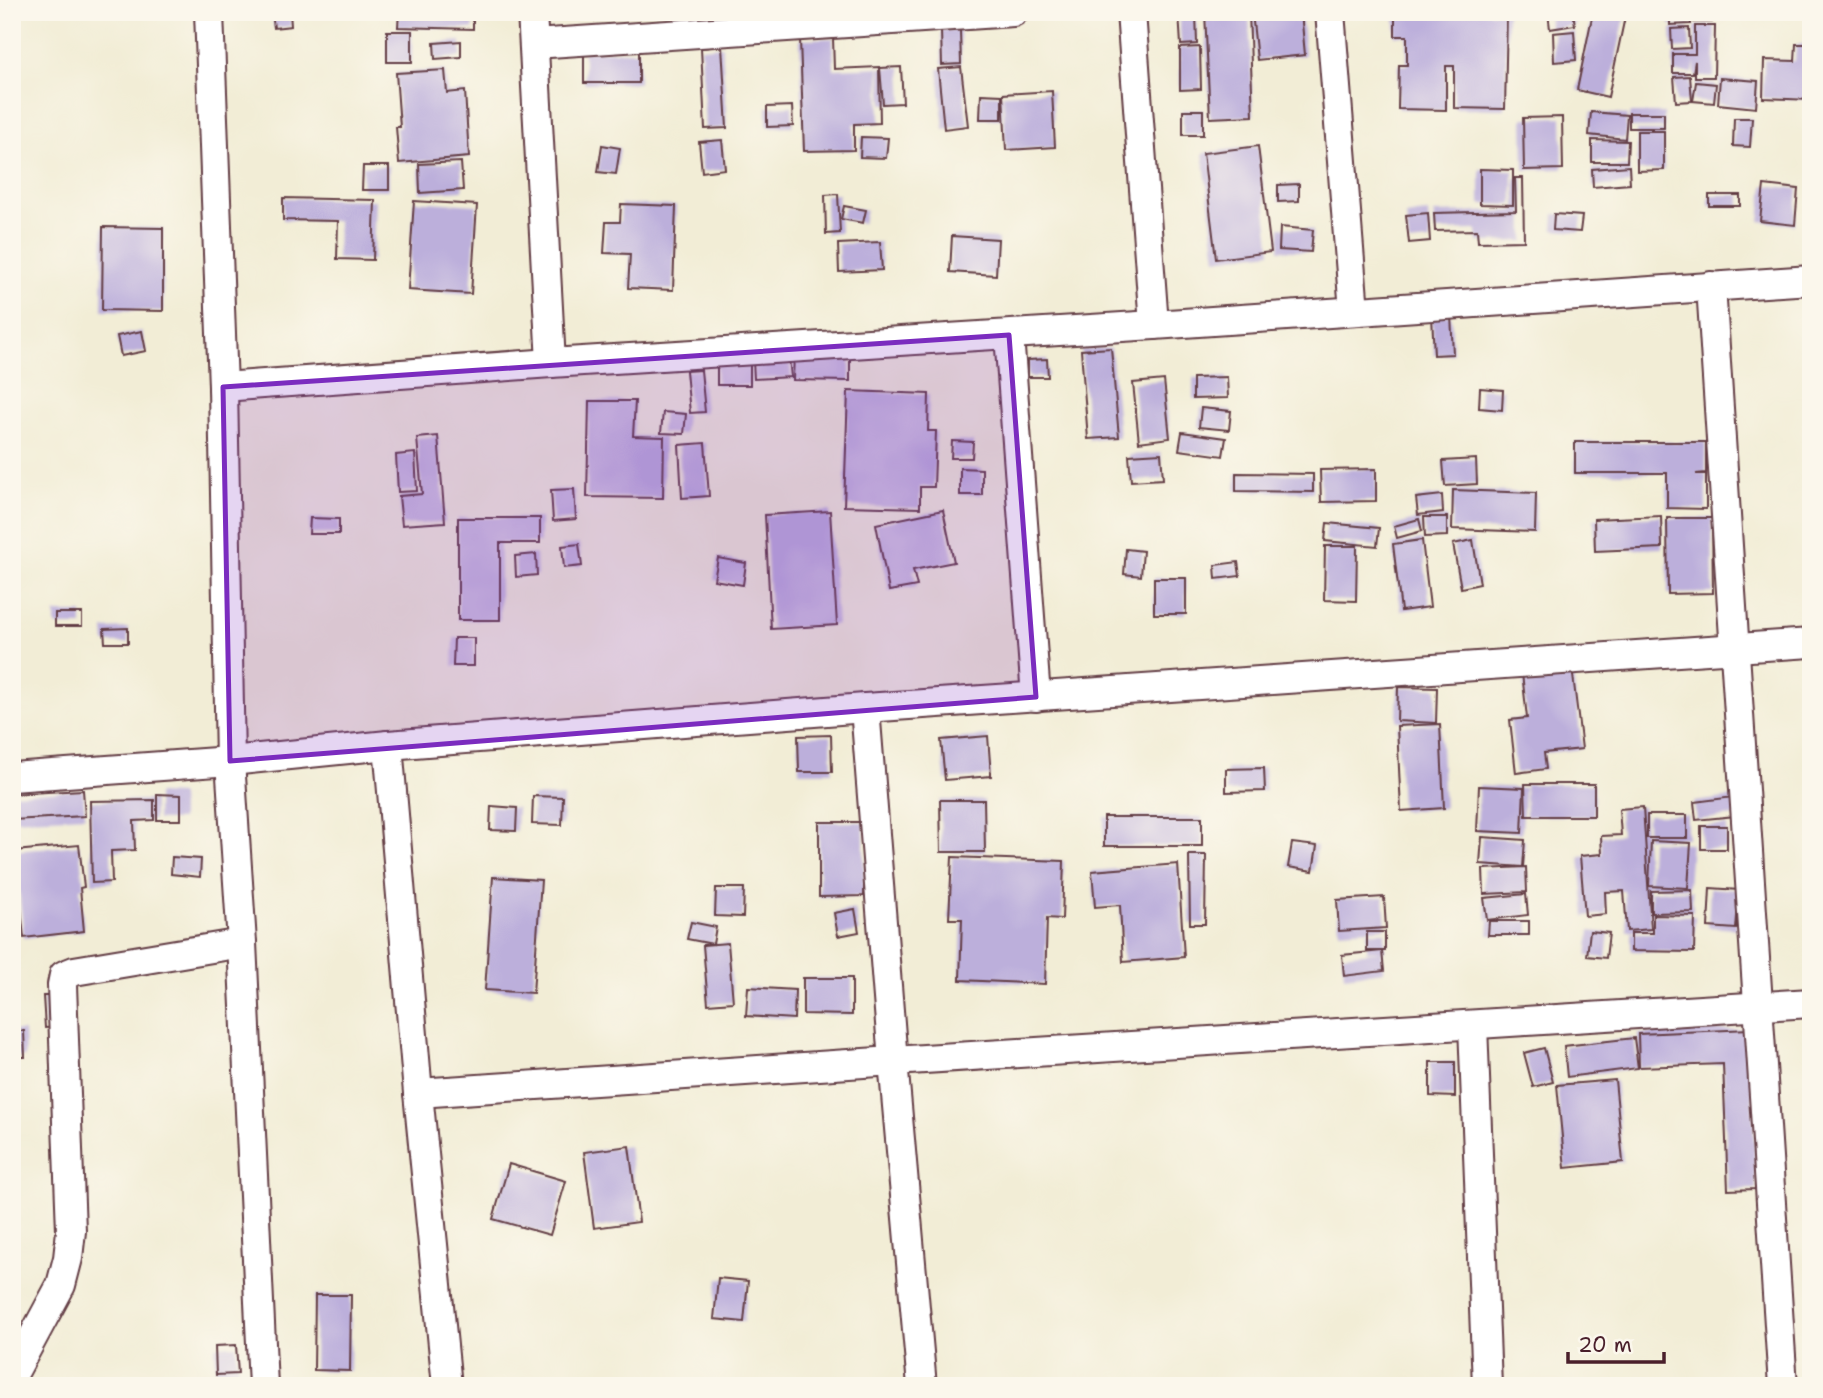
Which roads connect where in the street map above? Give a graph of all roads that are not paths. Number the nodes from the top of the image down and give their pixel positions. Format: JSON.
{"nodes":[{"id":1,"x":209,"y":12,"type":"edge"},
{"id":2,"x":532,"y":12,"type":"edge"},
{"id":3,"x":1013,"y":12,"type":"edge"},
{"id":4,"x":1131,"y":12,"type":"edge"},
{"id":5,"x":1329,"y":12,"type":"edge"},
{"id":6,"x":534,"y":44,"type":"junction"},
{"id":7,"x":1811,"y":279,"type":"edge"},
{"id":8,"x":1711,"y":286,"type":"junction"},
{"id":9,"x":1354,"y":311,"type":"junction"},
{"id":10,"x":1154,"y":325,"type":"junction"},
{"id":11,"x":1009,"y":335,"type":"junction"},
{"id":12,"x":551,"y":363,"type":"junction"},
{"id":13,"x":223,"y":387,"type":"junction"},
{"id":14,"x":1811,"y":643,"type":"edge"},
{"id":15,"x":1734,"y":649,"type":"junction"},
{"id":16,"x":1036,"y":697,"type":"junction"},
{"id":17,"x":865,"y":708,"type":"junction"},
{"id":18,"x":388,"y":745,"type":"junction"},
{"id":19,"x":230,"y":761,"type":"junction"},
{"id":20,"x":12,"y":777,"type":"edge"},
{"id":21,"x":242,"y":943,"type":"junction"},
{"id":22,"x":1811,"y":1003,"type":"edge"},
{"id":23,"x":1757,"y":1007,"type":"junction"},
{"id":24,"x":1473,"y":1025,"type":"junction"},
{"id":25,"x":894,"y":1061,"type":"junction"},
{"id":26,"x":418,"y":1093,"type":"junction"},
{"id":27,"x":12,"y":1376,"type":"edge"},
{"id":28,"x":263,"y":1386,"type":"edge"},
{"id":29,"x":447,"y":1386,"type":"edge"},
{"id":30,"x":922,"y":1386,"type":"edge"},
{"id":31,"x":1487,"y":1386,"type":"edge"},
{"id":32,"x":1783,"y":1386,"type":"edge"}],
"edges":[{"from":1,"to":13,"type":"street"},
{"from":2,"to":6,"type":"street"},
{"from":3,"to":6,"type":"street"},
{"from":4,"to":10,"type":"street"},
{"from":5,"to":9,"type":"street"},
{"from":6,"to":12,"type":"street"},
{"from":7,"to":8,"type":"street"},
{"from":8,"to":9,"type":"street"},
{"from":8,"to":15,"type":"street"},
{"from":9,"to":10,"type":"street"},
{"from":10,"to":11,"type":"street"},
{"from":11,"to":12,"type":"street"},
{"from":11,"to":16,"type":"street"},
{"from":12,"to":13,"type":"street"},
{"from":13,"to":19,"type":"street"},
{"from":14,"to":15,"type":"street"},
{"from":15,"to":16,"type":"street"},
{"from":15,"to":23,"type":"street"},
{"from":16,"to":17,"type":"street"},
{"from":17,"to":18,"type":"street"},
{"from":17,"to":25,"type":"street"},
{"from":18,"to":19,"type":"street"},
{"from":18,"to":26,"type":"street"},
{"from":19,"to":20,"type":"street"},
{"from":19,"to":21,"type":"street"},
{"from":21,"to":27,"type":"street"},
{"from":21,"to":28,"type":"street"},
{"from":22,"to":23,"type":"street"},
{"from":23,"to":24,"type":"street"},
{"from":23,"to":32,"type":"street"},
{"from":24,"to":25,"type":"street"},
{"from":24,"to":31,"type":"street"},
{"from":25,"to":26,"type":"street"},
{"from":25,"to":30,"type":"street"},
{"from":26,"to":29,"type":"street"}]}
